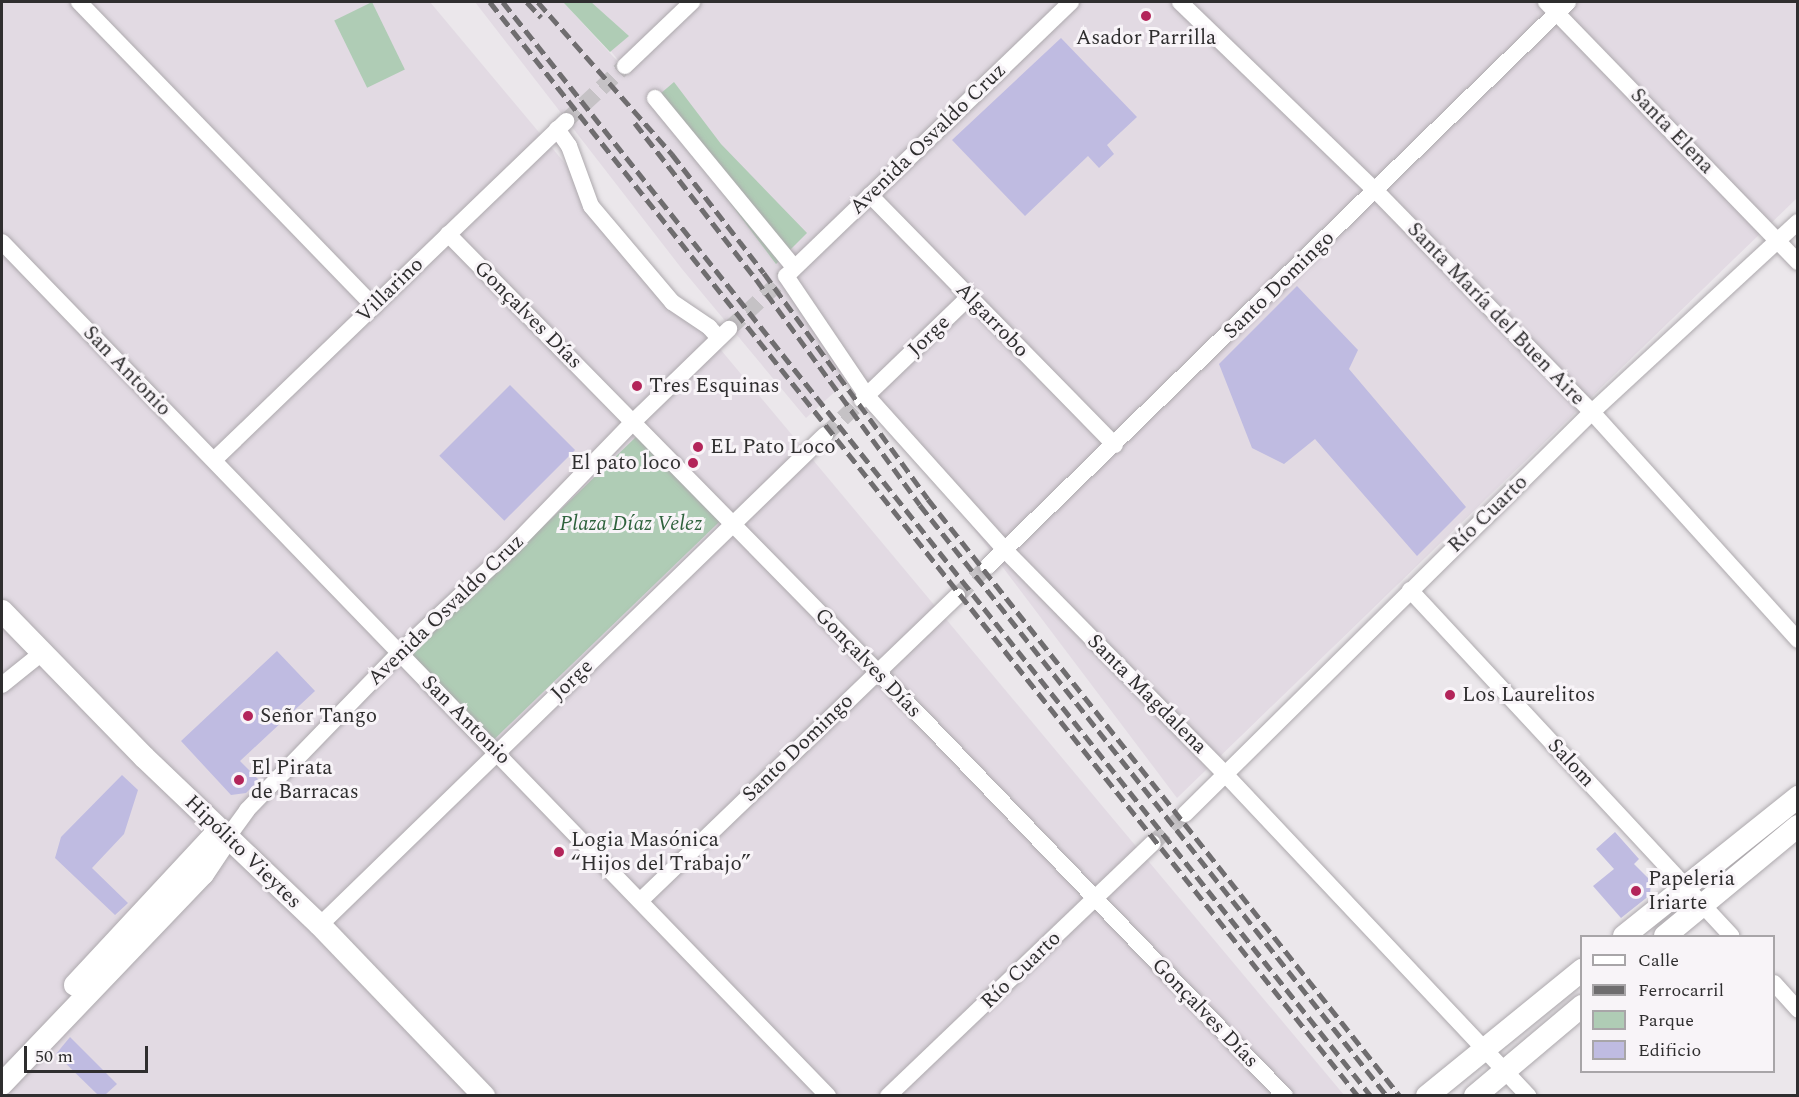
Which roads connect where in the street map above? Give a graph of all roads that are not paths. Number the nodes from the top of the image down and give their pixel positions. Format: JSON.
{"nodes":[{"id":1,"x":79,"y":2,"type":"edge"},
{"id":2,"x":692,"y":2,"type":"edge"},
{"id":3,"x":1071,"y":2,"type":"edge"},
{"id":4,"x":1180,"y":2,"type":"edge"},
{"id":5,"x":1557,"y":5,"type":"edge"},
{"id":6,"x":625,"y":66,"type":"tunnel mouth"},
{"id":7,"x":655,"y":98,"type":"dead end"},
{"id":8,"x":1376,"y":191,"type":"junction"},
{"id":9,"x":870,"y":195,"type":"junction"},
{"id":10,"x":1797,"y":222,"type":"edge"},
{"id":11,"x":448,"y":234,"type":"junction"},
{"id":12,"x":1778,"y":241,"type":"junction"},
{"id":13,"x":2,"y":242,"type":"edge"},
{"id":14,"x":1797,"y":262,"type":"edge"},
{"id":15,"x":790,"y":272,"type":"junction"},
{"id":16,"x":969,"y":297,"type":"junction"},
{"id":17,"x":374,"y":306,"type":"junction"},
{"id":18,"x":724,"y":333,"type":"joint"},
{"id":19,"x":865,"y":398,"type":"junction"},
{"id":20,"x":1592,"y":412,"type":"junction"},
{"id":21,"x":633,"y":422,"type":"junction"},
{"id":22,"x":825,"y":435,"type":"tunnel mouth"},
{"id":23,"x":1114,"y":445,"type":"junction"},
{"id":24,"x":214,"y":460,"type":"junction"},
{"id":25,"x":733,"y":524,"type":"junction"},
{"id":26,"x":1005,"y":550,"type":"junction"},
{"id":27,"x":988,"y":566,"type":"tunnel mouth"},
{"id":28,"x":1410,"y":590,"type":"junction"},
{"id":29,"x":957,"y":596,"type":"tunnel mouth"},
{"id":30,"x":2,"y":611,"type":"edge"},
{"id":31,"x":1797,"y":640,"type":"edge"},
{"id":32,"x":42,"y":653,"type":"junction"},
{"id":33,"x":399,"y":653,"type":"junction"},
{"id":34,"x":877,"y":671,"type":"junction"},
{"id":35,"x":2,"y":685,"type":"edge"},
{"id":36,"x":498,"y":752,"type":"junction"},
{"id":37,"x":1227,"y":775,"type":"junction"},
{"id":38,"x":1797,"y":797,"type":"edge"},
{"id":39,"x":1185,"y":814,"type":"tunnel mouth"},
{"id":40,"x":1797,"y":826,"type":"edge"},
{"id":41,"x":223,"y":834,"type":"junction"},
{"id":42,"x":1153,"y":843,"type":"tunnel mouth"},
{"id":43,"x":1685,"y":887,"type":"junction"},
{"id":44,"x":1095,"y":898,"type":"junction"},
{"id":45,"x":640,"y":901,"type":"junction"},
{"id":46,"x":1702,"y":905,"type":"junction"},
{"id":47,"x":320,"y":925,"type":"junction"},
{"id":48,"x":1625,"y":935,"type":"edge"},
{"id":49,"x":1666,"y":935,"type":"edge"},
{"id":50,"x":1730,"y":935,"type":"edge"},
{"id":51,"x":1580,"y":971,"type":"edge"},
{"id":52,"x":1775,"y":985,"type":"edge"},
{"id":53,"x":1580,"y":1007,"type":"edge"},
{"id":54,"x":1797,"y":1010,"type":"edge"},
{"id":55,"x":1484,"y":1048,"type":"junction"},
{"id":56,"x":2,"y":1064,"type":"edge"},
{"id":57,"x":1505,"y":1071,"type":"junction"},
{"id":58,"x":2,"y":1084,"type":"edge"},
{"id":59,"x":484,"y":1095,"type":"edge"},
{"id":60,"x":828,"y":1095,"type":"edge"},
{"id":61,"x":888,"y":1095,"type":"edge"},
{"id":62,"x":1285,"y":1095,"type":"edge"},
{"id":63,"x":1427,"y":1095,"type":"edge"},
{"id":64,"x":1475,"y":1095,"type":"edge"},
{"id":65,"x":1529,"y":1095,"type":"edge"}],
"edges":[{"from":1,"to":17,"type":"street"},
{"from":2,"to":6,"type":"street"},
{"from":3,"to":9,"type":"street","name":"Avenida Osvaldo Cruz"},
{"from":4,"to":8,"type":"street","name":"Santa María del Buen Aire"},
{"from":5,"to":8,"type":"street","name":"Santo Domingo"},
{"from":5,"to":12,"type":"street","name":"Santa Elena"},
{"from":7,"to":15,"type":"street","name":"Santa Magdalena"},
{"from":8,"to":20,"type":"street","name":"Santa María del Buen Aire"},
{"from":8,"to":23,"type":"street","name":"Santo Domingo"},
{"from":9,"to":15,"type":"street","name":"Avenida Osvaldo Cruz"},
{"from":9,"to":16,"type":"street","name":"Algarrobo"},
{"from":10,"to":12,"type":"street","name":"Río Cuarto"},
{"from":11,"to":17,"type":"street","name":"Villarino"},
{"from":11,"to":18,"type":"street","name":"Villarino"},
{"from":11,"to":21,"type":"street","name":"Gonçalves Días"},
{"from":12,"to":14,"type":"street","name":"Santa Elena"},
{"from":12,"to":20,"type":"street","name":"Río Cuarto"},
{"from":13,"to":24,"type":"street","name":"San Antonio"},
{"from":15,"to":19,"type":"street","name":"Santa Magdalena"},
{"from":16,"to":19,"type":"street","name":"Jorge"},
{"from":16,"to":23,"type":"street","name":"Algarrobo"},
{"from":17,"to":24,"type":"street","name":"Villarino"},
{"from":18,"to":21,"type":"street","name":"Avenida Osvaldo Cruz"},
{"from":19,"to":26,"type":"street","name":"Santa Magdalena"},
{"from":20,"to":28,"type":"street","name":"Río Cuarto"},
{"from":20,"to":31,"type":"street","name":"Santa María del Buen Aire"},
{"from":21,"to":25,"type":"street","name":"Gonçalves Días"},
{"from":21,"to":33,"type":"street","name":"Avenida Osvaldo Cruz"},
{"from":22,"to":25,"type":"street","name":"Jorge"},
{"from":23,"to":26,"type":"street","name":"Santo Domingo"},
{"from":24,"to":33,"type":"street","name":"San Antonio"},
{"from":25,"to":34,"type":"street","name":"Gonçalves Días"},
{"from":25,"to":36,"type":"street","name":"Jorge"},
{"from":26,"to":27,"type":"street","name":"Santo Domingo"},
{"from":26,"to":37,"type":"street","name":"Santa Magdalena"},
{"from":28,"to":37,"type":"street","name":"Río Cuarto"},
{"from":28,"to":43,"type":"street","name":"Salom"},
{"from":29,"to":34,"type":"street","name":"Santo Domingo"},
{"from":30,"to":32,"type":"main road","name":"Hipólito Vieytes"},
{"from":32,"to":35,"type":"street"},
{"from":32,"to":41,"type":"main road","name":"Hipólito Vieytes"},
{"from":33,"to":36,"type":"street","name":"San Antonio"},
{"from":33,"to":41,"type":"street","name":"Avenida Osvaldo Cruz"},
{"from":34,"to":44,"type":"street","name":"Gonçalves Días"},
{"from":34,"to":45,"type":"street","name":"Santo Domingo"},
{"from":36,"to":45,"type":"street","name":"San Antonio"},
{"from":36,"to":47,"type":"street","name":"Jorge"},
{"from":37,"to":39,"type":"street","name":"Río Cuarto"},
{"from":37,"to":55,"type":"street","name":"Santa Magdalena"},
{"from":38,"to":43,"type":"main road"},
{"from":40,"to":46,"type":"main road"},
{"from":41,"to":47,"type":"main road","name":"Hipólito Vieytes"},
{"from":41,"to":56,"type":"main road","name":"Avenida Osvaldo Cruz"},
{"from":41,"to":58,"type":"main road","name":"Avenida Osvaldo Cruz"},
{"from":42,"to":44,"type":"street","name":"Río Cuarto"},
{"from":43,"to":46,"type":"street","name":"Salom"},
{"from":43,"to":48,"type":"main road"},
{"from":44,"to":61,"type":"street","name":"Río Cuarto"},
{"from":44,"to":62,"type":"street","name":"Gonçalves Días"},
{"from":45,"to":60,"type":"street","name":"San Antonio"},
{"from":46,"to":49,"type":"main road"},
{"from":46,"to":50,"type":"street","name":"Salom"},
{"from":47,"to":59,"type":"main road","name":"Hipólito Vieytes"},
{"from":51,"to":55,"type":"main road"},
{"from":52,"to":54,"type":"street"},
{"from":53,"to":57,"type":"main road"},
{"from":55,"to":57,"type":"street","name":"Santa Magdalena"},
{"from":55,"to":63,"type":"main road"},
{"from":57,"to":64,"type":"main road"},
{"from":57,"to":65,"type":"street","name":"Santa Magdalena"}]}
